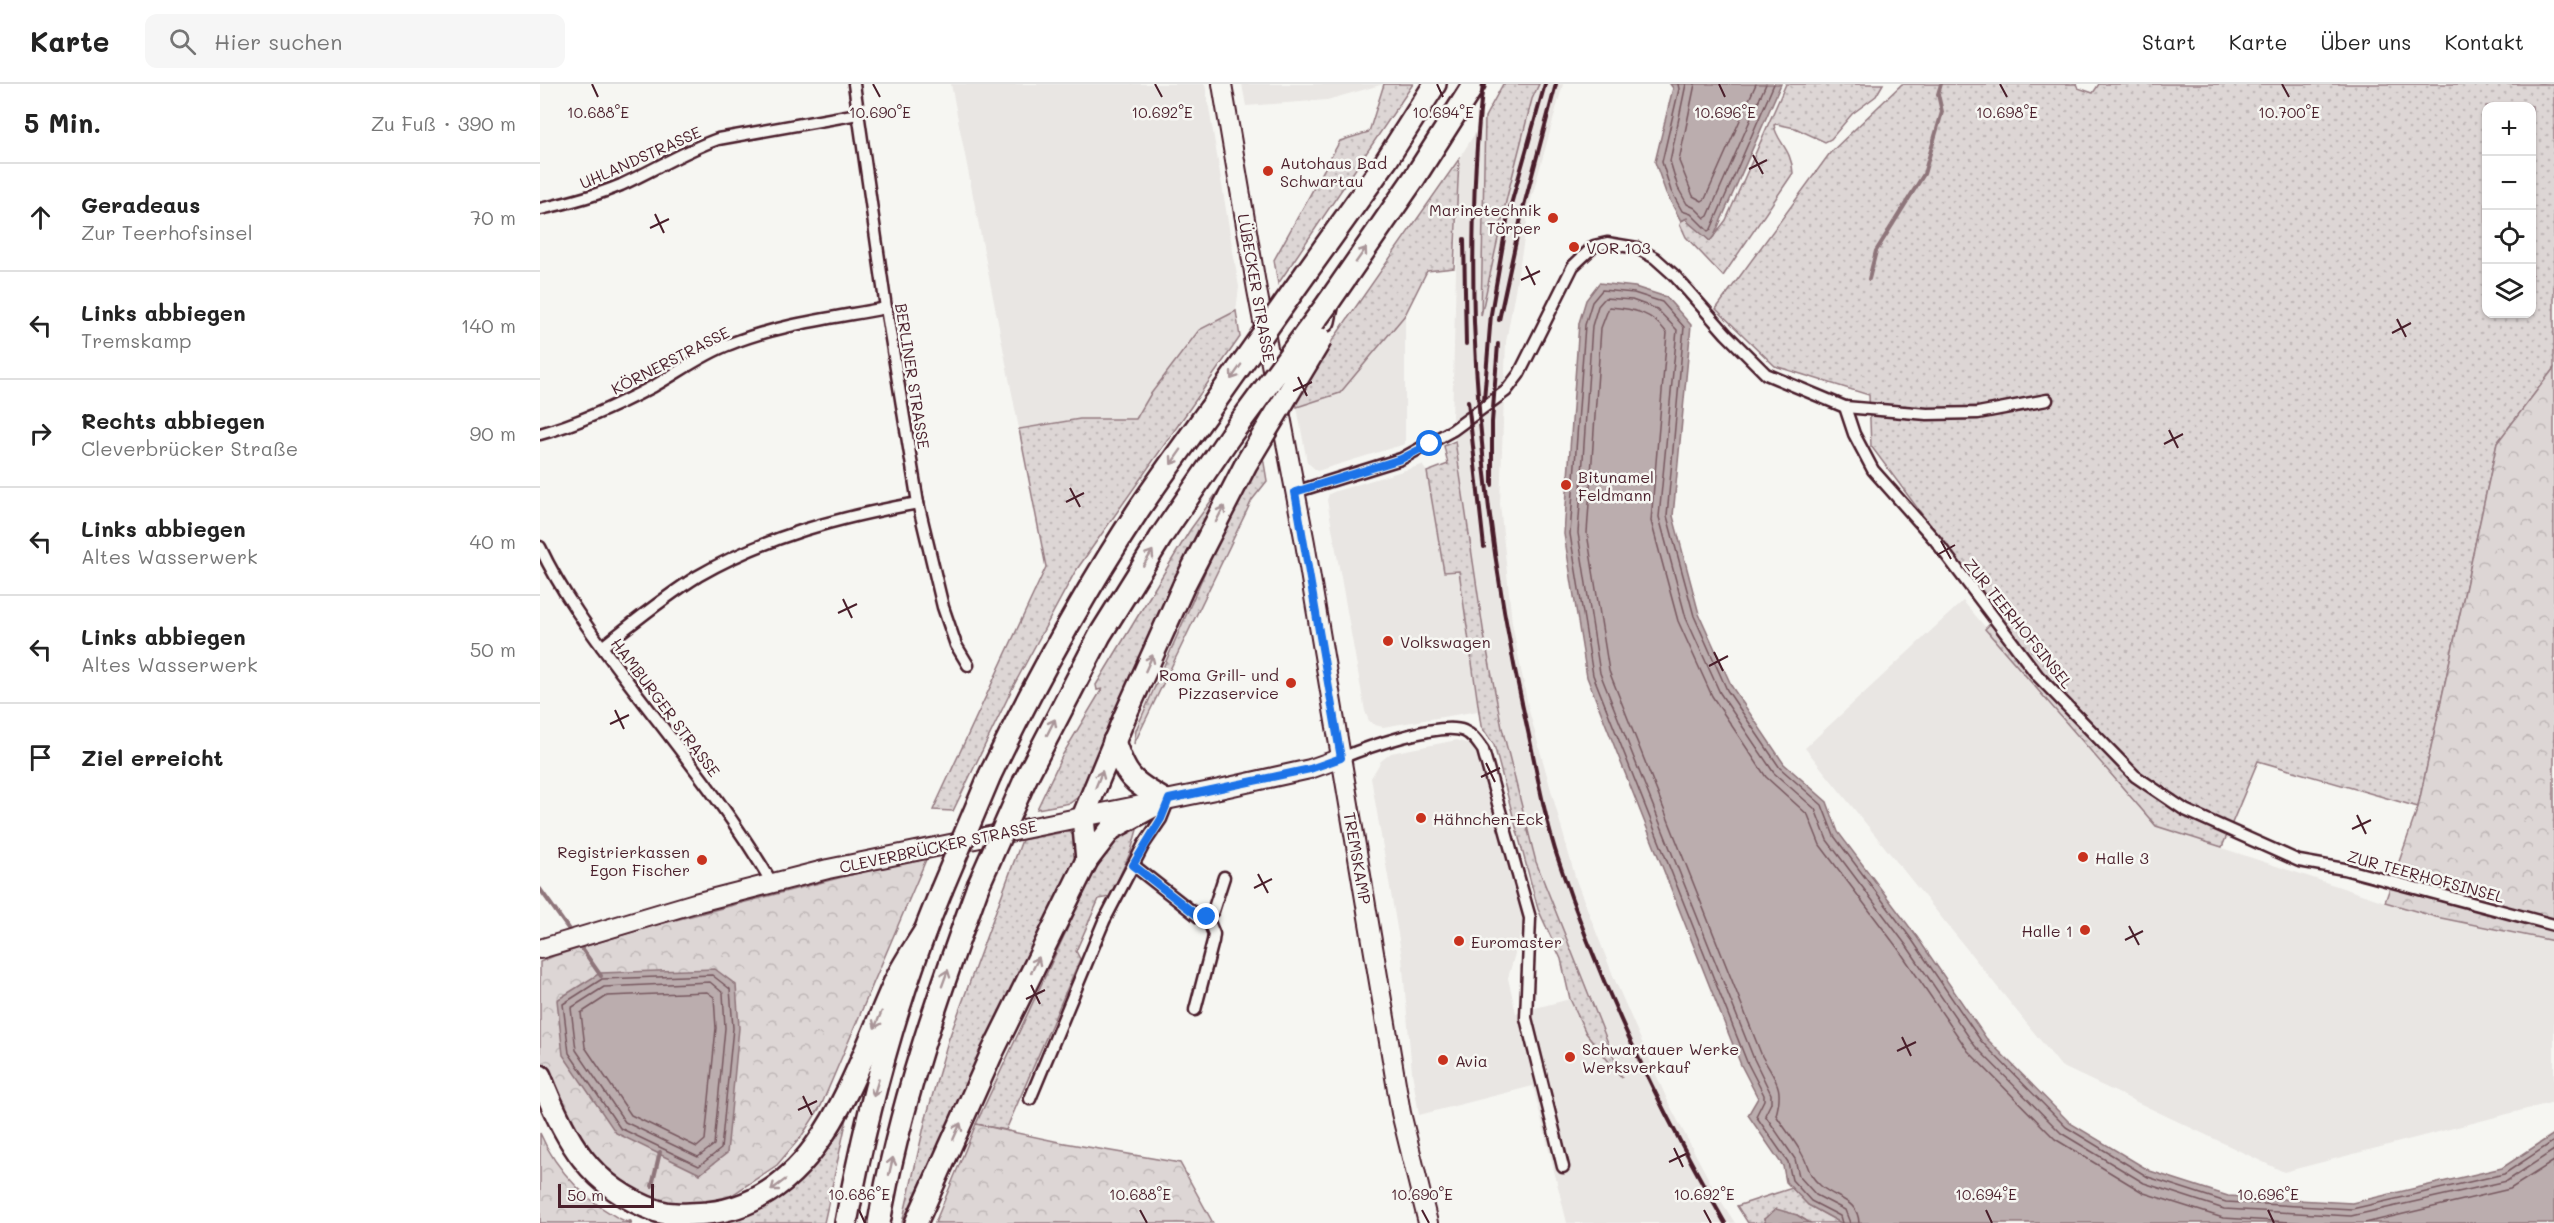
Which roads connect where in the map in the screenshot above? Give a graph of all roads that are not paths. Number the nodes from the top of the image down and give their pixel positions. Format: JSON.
{"nodes":[{"id":1,"x":854,"y":84,"type":"edge"},
{"id":2,"x":1222,"y":84,"type":"edge"},
{"id":3,"x":1436,"y":84,"type":"edge"},
{"id":4,"x":1473,"y":84,"type":"edge"},
{"id":5,"x":858,"y":114,"type":"junction"},
{"id":6,"x":540,"y":209,"type":"edge"},
{"id":7,"x":1328,"y":303,"type":"junction"},
{"id":8,"x":886,"y":308,"type":"junction"},
{"id":9,"x":2047,"y":400,"type":"dead end"},
{"id":10,"x":1845,"y":407,"type":"junction"},
{"id":11,"x":540,"y":434,"type":"edge"},
{"id":12,"x":1295,"y":492,"type":"junction"},
{"id":13,"x":918,"y":503,"type":"junction"},
{"id":14,"x":540,"y":547,"type":"edge"},
{"id":15,"x":602,"y":647,"type":"junction"},
{"id":16,"x":968,"y":665,"type":"dead end"},
{"id":17,"x":1114,"y":741,"type":"junction"},
{"id":18,"x":1341,"y":758,"type":"junction"},
{"id":19,"x":1166,"y":799,"type":"junction"},
{"id":20,"x":1083,"y":817,"type":"junction"},
{"id":21,"x":1086,"y":860,"type":"junction"},
{"id":22,"x":1133,"y":865,"type":"junction"},
{"id":23,"x":1224,"y":877,"type":"dead end"},
{"id":24,"x":772,"y":883,"type":"junction"},
{"id":25,"x":1207,"y":917,"type":"junction"},
{"id":26,"x":2554,"y":925,"type":"edge"},
{"id":27,"x":925,"y":931,"type":"junction"},
{"id":28,"x":540,"y":949,"type":"edge"},
{"id":29,"x":1195,"y":1010,"type":"dead end"},
{"id":30,"x":540,"y":1076,"type":"edge"},
{"id":31,"x":1030,"y":1099,"type":"dead end"},
{"id":32,"x":540,"y":1102,"type":"edge"},
{"id":33,"x":1563,"y":1167,"type":"dead end"},
{"id":34,"x":658,"y":1223,"type":"edge"},
{"id":35,"x":846,"y":1223,"type":"edge"},
{"id":36,"x":879,"y":1223,"type":"edge"},
{"id":37,"x":916,"y":1223,"type":"edge"},
{"id":38,"x":1428,"y":1223,"type":"edge"}],
"edges":[{"from":1,"to":5,"type":"street","name":"BERLINER STRASSE"},
{"from":2,"to":12,"type":"main road","name":"LÜBECKER STRASSE"},
{"from":3,"to":27,"type":"highway","one_way":true,"bridge":true},
{"from":7,"to":4,"type":"highway","one_way":true},
{"from":5,"to":6,"type":"street","name":"UHLANDSTRASSE"},
{"from":5,"to":8,"type":"street","name":"BERLINER STRASSE"},
{"from":17,"to":7,"type":"highway","one_way":true,"bridge":true},
{"from":36,"to":7,"type":"highway","one_way":true,"bridge":true},
{"from":8,"to":11,"type":"street","name":"KÖRNERSTRASSE"},
{"from":8,"to":13,"type":"street","name":"BERLINER STRASSE"},
{"from":9,"to":10,"type":"street"},
{"from":10,"to":12,"type":"street"},
{"from":10,"to":26,"type":"street","name":"ZUR TEERHOFSINSEL"},
{"from":12,"to":18,"type":"main road","name":"TREMSKAMP"},
{"from":13,"to":15,"type":"street"},
{"from":13,"to":16,"type":"street","name":"BERLINER STRASSE"},
{"from":14,"to":15,"type":"street","name":"HAMBURGER STRASSE"},
{"from":15,"to":24,"type":"street","name":"HAMBURGER STRASSE"},
{"from":17,"to":19,"type":"highway"},
{"from":20,"to":17,"type":"highway","one_way":true},
{"from":18,"to":19,"type":"main road","name":"CLEVERBRÜCKER STRASSE"},
{"from":18,"to":33,"type":"street"},
{"from":18,"to":38,"type":"main road","name":"TREMSKAMP"},
{"from":19,"to":20,"type":"main road","name":"CLEVERBRÜCKER STRASSE"},
{"from":19,"to":21,"type":"highway"},
{"from":19,"to":22,"type":"street"},
{"from":20,"to":21,"type":"highway"},
{"from":20,"to":24,"type":"main road","name":"CLEVERBRÜCKER STRASSE"},
{"from":37,"to":21,"type":"highway","one_way":true},
{"from":22,"to":25,"type":"street"},
{"from":22,"to":31,"type":"street"},
{"from":23,"to":25,"type":"street"},
{"from":24,"to":28,"type":"main road","name":"CLEVERBRÜCKER STRASSE"},
{"from":25,"to":29,"type":"street"},
{"from":27,"to":30,"type":"highway","one_way":true},
{"from":27,"to":35,"type":"highway","one_way":true},
{"from":32,"to":34,"type":"highway"}]}
